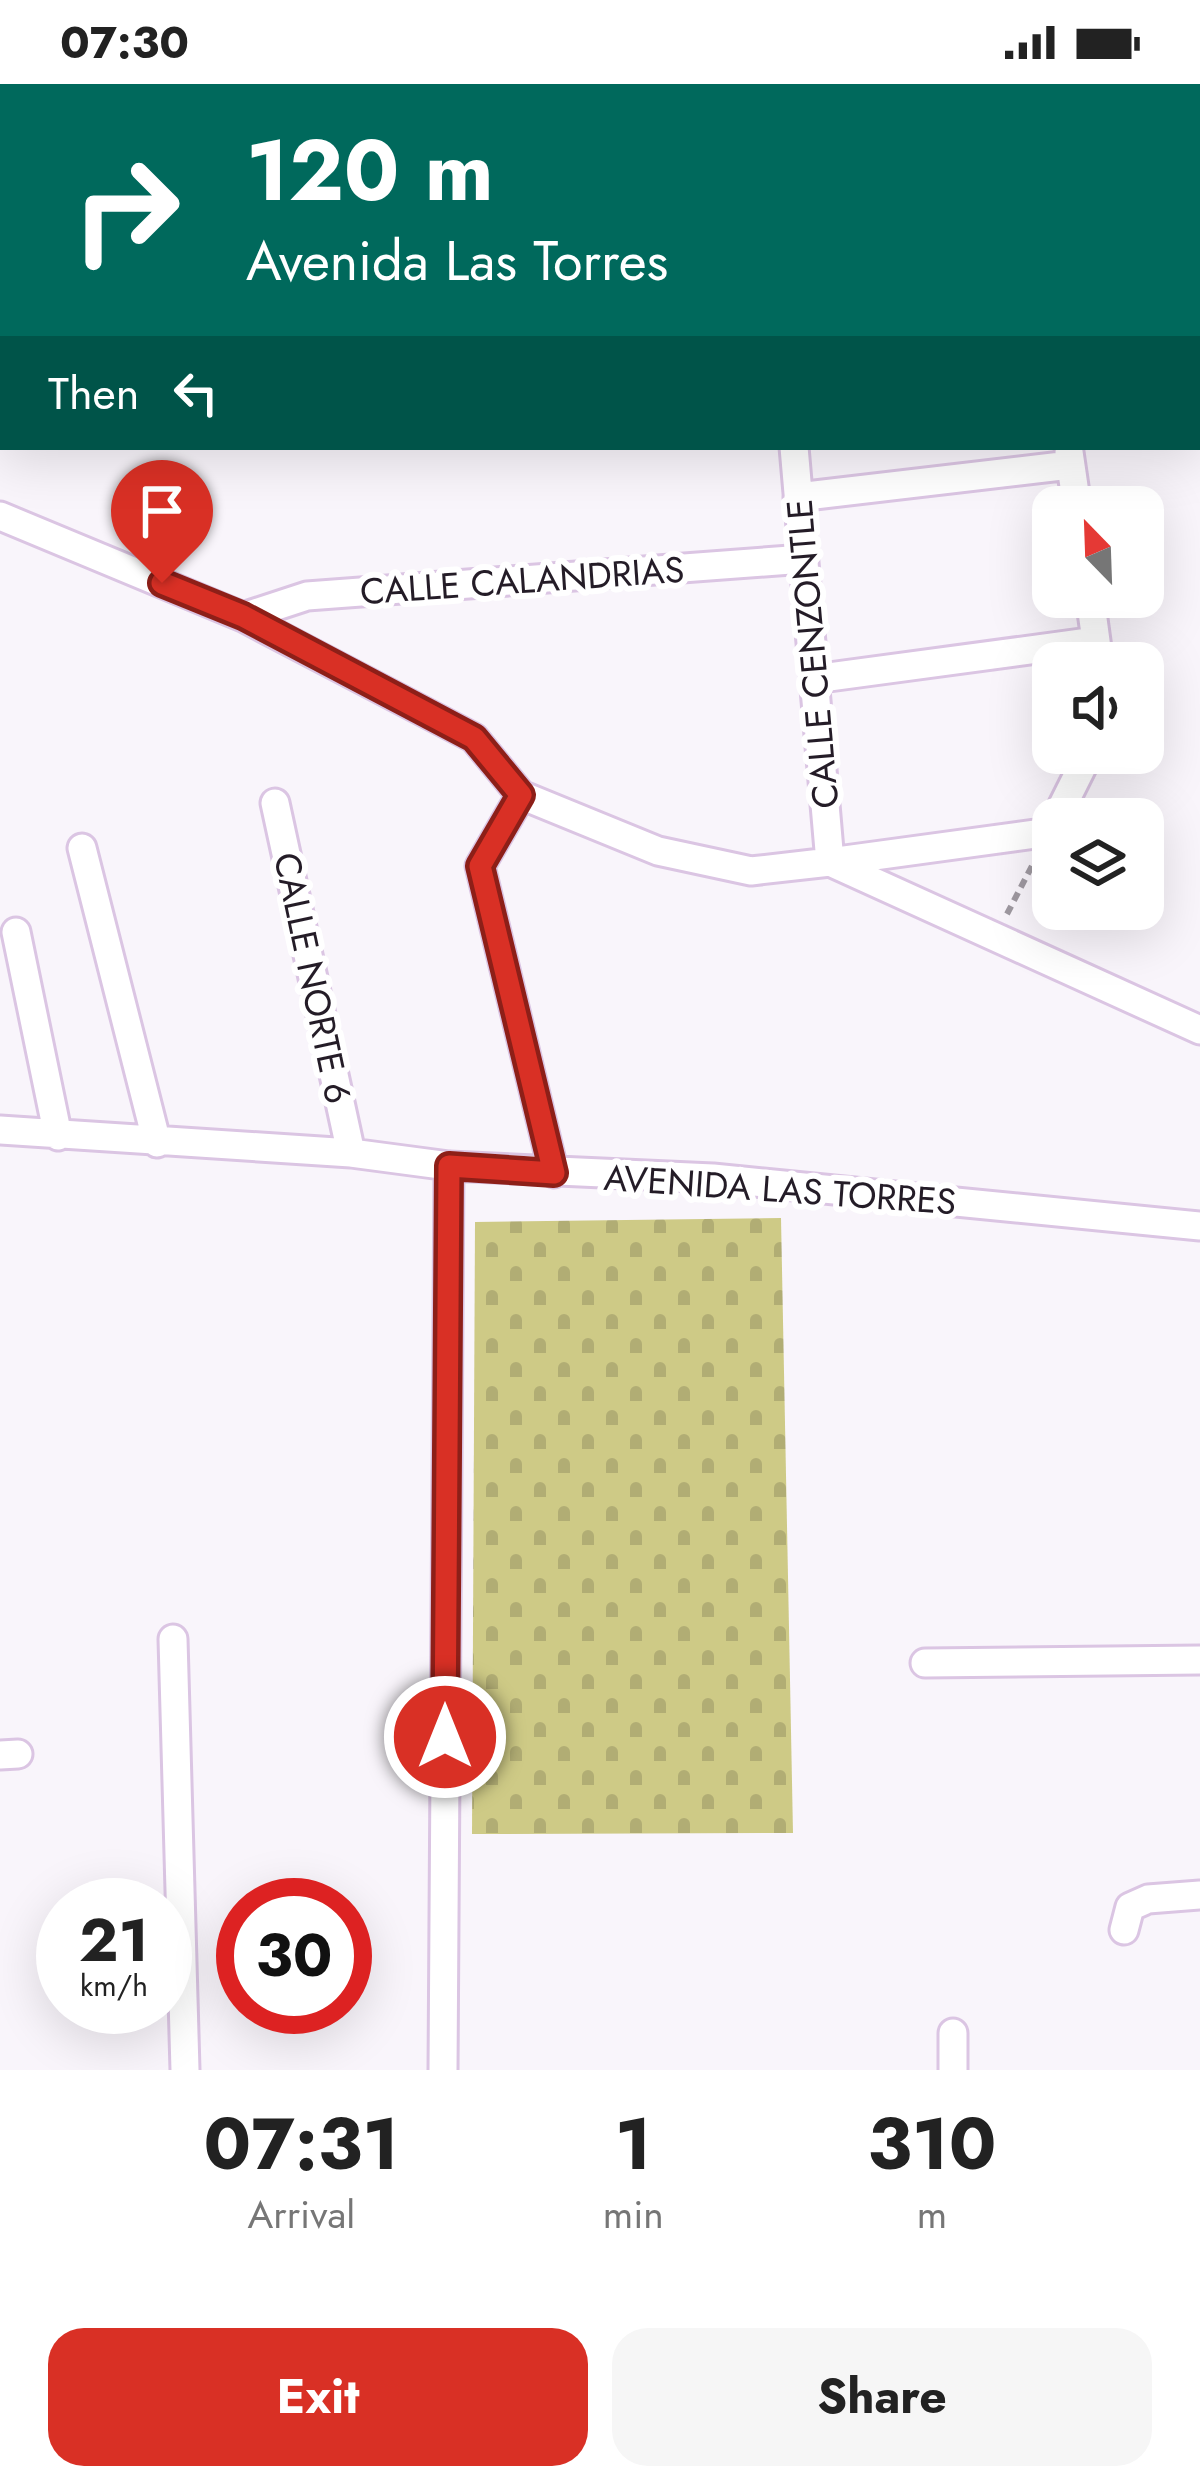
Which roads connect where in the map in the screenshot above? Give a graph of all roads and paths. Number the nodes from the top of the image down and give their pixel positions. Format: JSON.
{"nodes":[{"id":1,"x":794,"y":450,"type":"edge"},
{"id":2,"x":1069,"y":456,"type":"edge"},
{"id":3,"x":1073,"y":486,"type":"edge"},
{"id":4,"x":798,"y":497,"type":"junction"},
{"id":5,"x":0,"y":516,"type":"edge"},
{"id":6,"x":804,"y":559,"type":"junction"},
{"id":7,"x":243,"y":616,"type":"junction"},
{"id":8,"x":1032,"y":658,"type":"edge"},
{"id":9,"x":814,"y":680,"type":"junction"},
{"id":10,"x":521,"y":795,"type":"junction"},
{"id":11,"x":275,"y":803,"type":"dead end"},
{"id":12,"x":1032,"y":828,"type":"edge"},
{"id":13,"x":82,"y":848,"type":"dead end"},
{"id":14,"x":830,"y":862,"type":"junction"},
{"id":15,"x":1032,"y":865,"type":"edge"},
{"id":16,"x":16,"y":932,"type":"dead end"},
{"id":17,"x":994,"y":938,"type":"junction"},
{"id":18,"x":1200,"y":1030,"type":"edge"},
{"id":19,"x":0,"y":1130,"type":"edge"},
{"id":20,"x":58,"y":1136,"type":"junction"},
{"id":21,"x":158,"y":1143,"type":"junction"},
{"id":22,"x":351,"y":1154,"type":"junction"},
{"id":23,"x":449,"y":1166,"type":"junction"},
{"id":24,"x":554,"y":1173,"type":"junction"},
{"id":25,"x":1200,"y":1226,"type":"edge"},
{"id":26,"x":173,"y":1639,"type":"dead end"},
{"id":27,"x":1200,"y":1660,"type":"edge"},
{"id":28,"x":926,"y":1663,"type":"dead end"},
{"id":29,"x":1200,"y":1895,"type":"edge"},
{"id":30,"x":1124,"y":1930,"type":"dead end"},
{"id":31,"x":953,"y":2033,"type":"dead end"},
{"id":32,"x":185,"y":2070,"type":"edge"},
{"id":33,"x":443,"y":2070,"type":"edge"},
{"id":34,"x":953,"y":2070,"type":"edge"}],
"edges":[{"from":1,"to":4,"type":"street","name":"CALLE CENZONTLE"},
{"from":2,"to":3,"type":"street"},
{"from":2,"to":4,"type":"street"},
{"from":4,"to":6,"type":"street","name":"CALLE CENZONTLE"},
{"from":5,"to":7,"type":"street"},
{"from":6,"to":7,"type":"street","name":"CALLE CALANDRIAS"},
{"from":6,"to":9,"type":"street","name":"CALLE CENZONTLE"},
{"from":7,"to":10,"type":"street"},
{"from":8,"to":9,"type":"street"},
{"from":9,"to":14,"type":"street","name":"CALLE CENZONTLE"},
{"from":10,"to":14,"type":"street"},
{"from":10,"to":24,"type":"street"},
{"from":11,"to":22,"type":"street","name":"CALLE NORTE 6"},
{"from":12,"to":14,"type":"street"},
{"from":13,"to":21,"type":"street"},
{"from":14,"to":17,"type":"street"},
{"from":15,"to":17,"type":"path"},
{"from":16,"to":20,"type":"street"},
{"from":17,"to":18,"type":"street"},
{"from":19,"to":20,"type":"street","name":"AVENIDA LAS TORRES"},
{"from":20,"to":21,"type":"street","name":"AVENIDA LAS TORRES"},
{"from":21,"to":22,"type":"street","name":"AVENIDA LAS TORRES"},
{"from":22,"to":23,"type":"street","name":"AVENIDA LAS TORRES"},
{"from":23,"to":24,"type":"street","name":"AVENIDA LAS TORRES"},
{"from":23,"to":33,"type":"street"},
{"from":24,"to":25,"type":"street","name":"AVENIDA LAS TORRES"},
{"from":26,"to":32,"type":"street"},
{"from":27,"to":28,"type":"street"},
{"from":29,"to":30,"type":"street"},
{"from":31,"to":34,"type":"street"}]}
